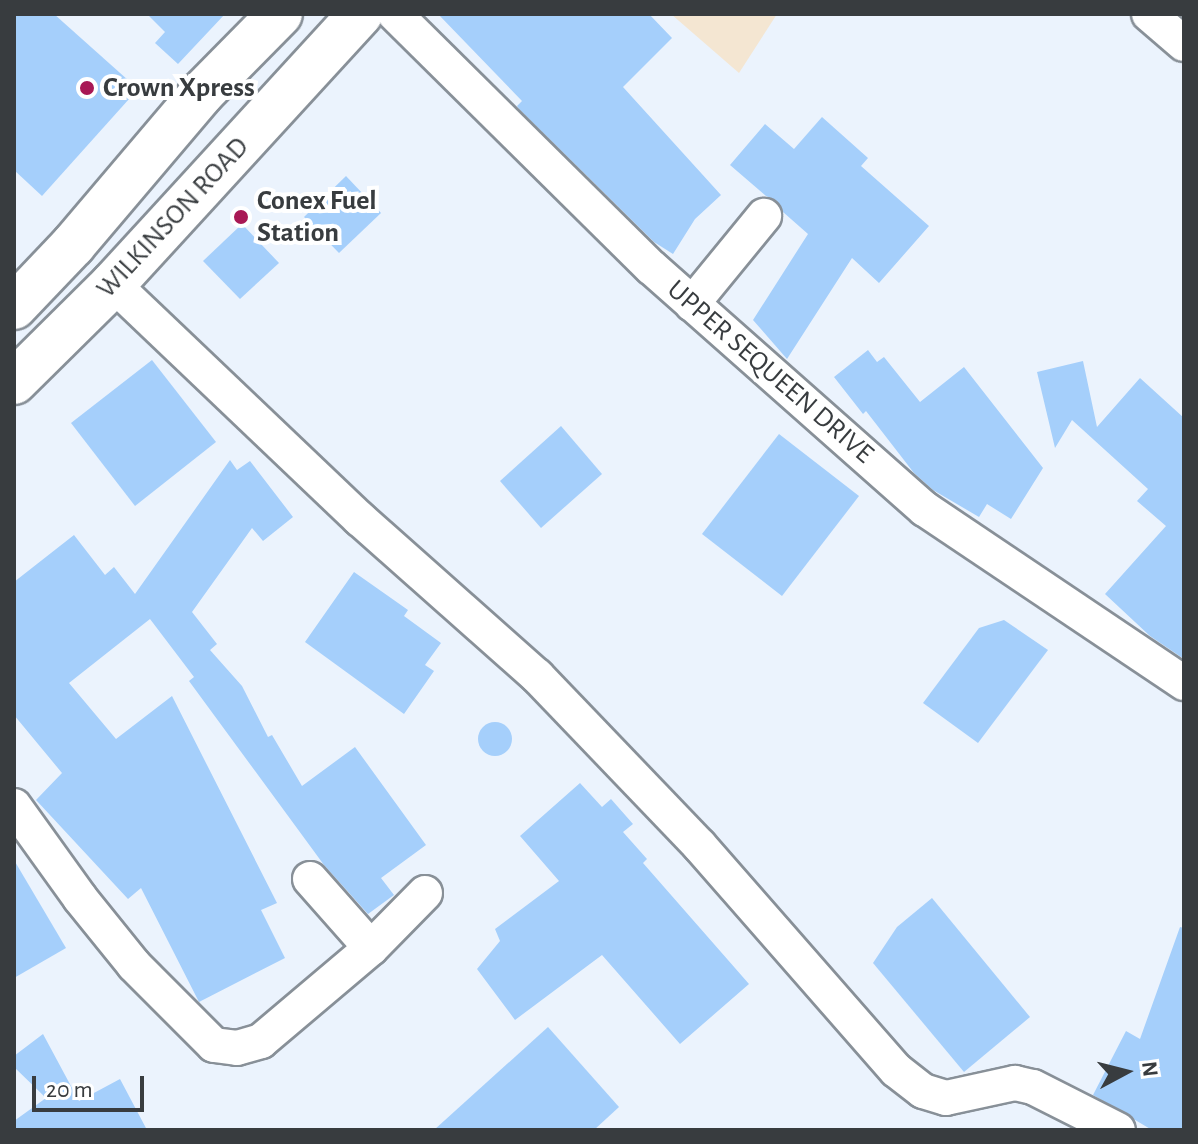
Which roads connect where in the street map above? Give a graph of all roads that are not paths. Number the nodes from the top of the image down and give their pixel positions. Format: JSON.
{"nodes":[{"id":1,"x":280,"y":14,"type":"edge"},
{"id":2,"x":360,"y":14,"type":"edge"},
{"id":3,"x":395,"y":14,"type":"edge"},
{"id":4,"x":1149,"y":14,"type":"edge"},
{"id":5,"x":1184,"y":44,"type":"edge"},
{"id":6,"x":184,"y":115,"type":"junction"},
{"id":7,"x":230,"y":157,"type":"junction"},
{"id":8,"x":764,"y":216,"type":"dead end"},
{"id":9,"x":113,"y":284,"type":"junction"},
{"id":10,"x":692,"y":304,"type":"junction"},
{"id":11,"x":14,"y":307,"type":"edge"},
{"id":12,"x":14,"y":382,"type":"edge"},
{"id":13,"x":1184,"y":683,"type":"edge"},
{"id":14,"x":14,"y":806,"type":"edge"},
{"id":15,"x":310,"y":879,"type":"dead end"},
{"id":16,"x":425,"y":893,"type":"dead end"},
{"id":17,"x":371,"y":948,"type":"junction"},
{"id":18,"x":1118,"y":1130,"type":"edge"}],
"edges":[{"from":1,"to":6,"type":"main road","name":"WILKINSON ROAD"},
{"from":2,"to":7,"type":"main road","name":"WILKINSON ROAD"},
{"from":3,"to":10,"type":"street","name":"UPPER SEQUEEN DRIVE"},
{"from":4,"to":5,"type":"street"},
{"from":6,"to":7,"type":"main road"},
{"from":6,"to":11,"type":"main road","name":"WILKINSON ROAD"},
{"from":7,"to":9,"type":"main road","name":"WILKINSON ROAD"},
{"from":8,"to":10,"type":"street"},
{"from":9,"to":12,"type":"main road","name":"WILKINSON ROAD"},
{"from":9,"to":18,"type":"street"},
{"from":10,"to":13,"type":"street","name":"UPPER SEQUEEN DRIVE"},
{"from":14,"to":17,"type":"street"},
{"from":15,"to":17,"type":"street"},
{"from":16,"to":17,"type":"street"}]}
